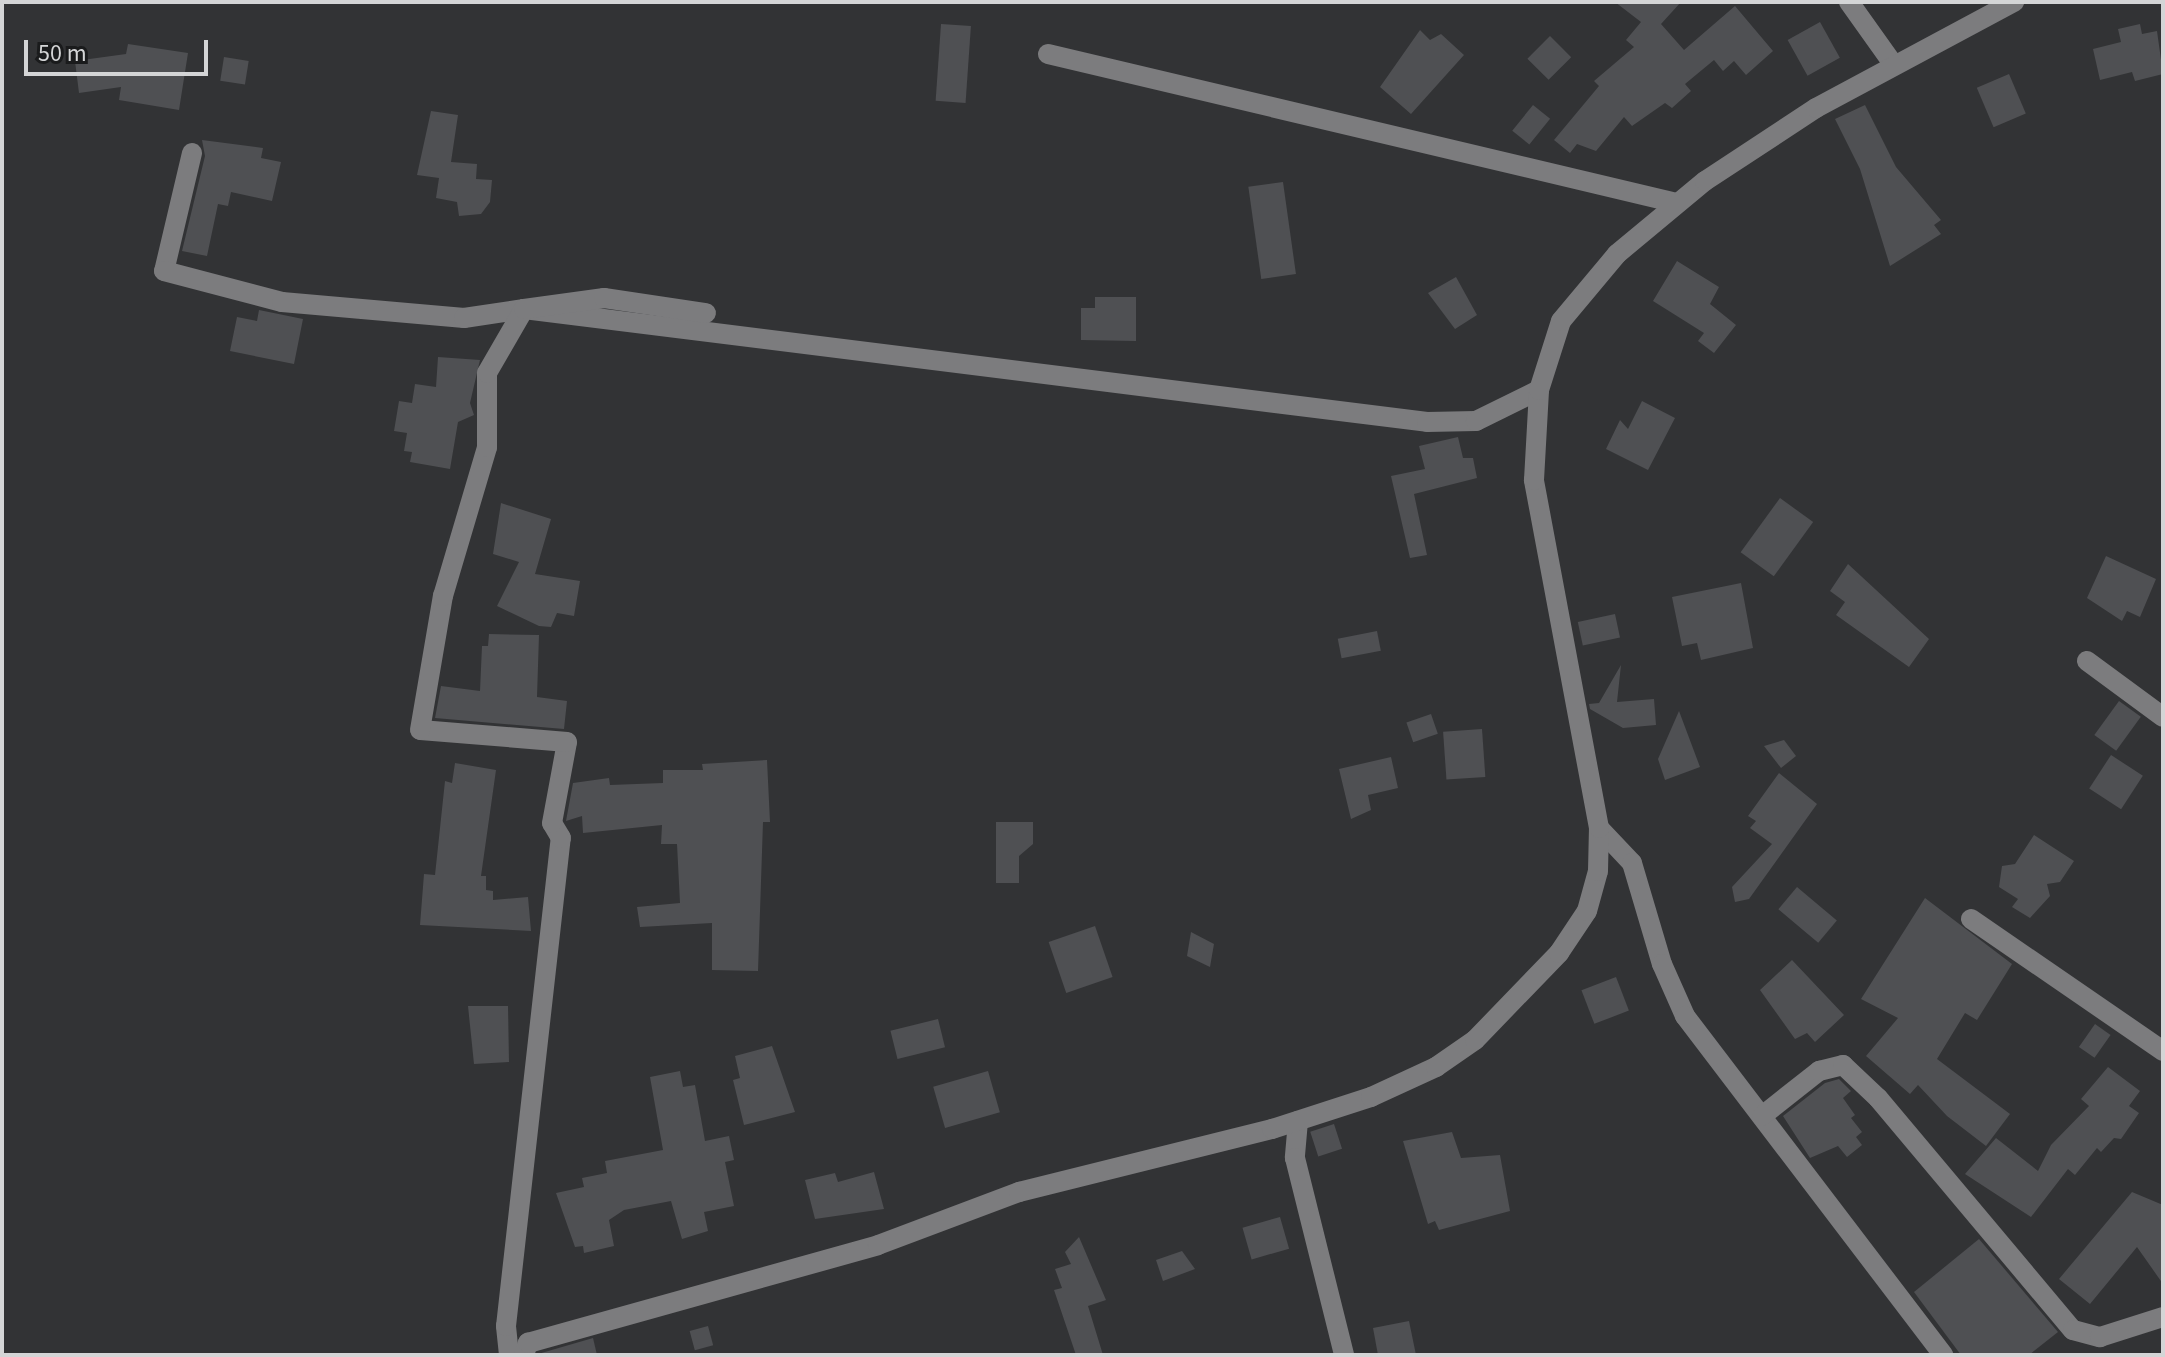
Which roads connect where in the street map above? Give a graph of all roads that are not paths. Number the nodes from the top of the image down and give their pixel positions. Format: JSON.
{"nodes":[{"id":1,"x":1849,"y":2,"type":"edge"},
{"id":2,"x":2014,"y":2,"type":"edge"},
{"id":3,"x":1048,"y":54,"type":"dead end"},
{"id":4,"x":1894,"y":65,"type":"junction"},
{"id":5,"x":192,"y":153,"type":"dead end"},
{"id":6,"x":1677,"y":203,"type":"junction"},
{"id":7,"x":524,"y":309,"type":"junction"},
{"id":8,"x":706,"y":313,"type":"dead end"},
{"id":9,"x":1539,"y":390,"type":"junction"},
{"id":10,"x":2087,"y":661,"type":"dead end"},
{"id":11,"x":2163,"y":717,"type":"edge"},
{"id":12,"x":1599,"y":828,"type":"junction"},
{"id":13,"x":1971,"y":919,"type":"dead end"},
{"id":14,"x":2163,"y":1051,"type":"edge"},
{"id":15,"x":1762,"y":1116,"type":"junction"},
{"id":16,"x":1298,"y":1121,"type":"junction"},
{"id":17,"x":2163,"y":1317,"type":"edge"},
{"id":18,"x":506,"y":1326,"type":"junction"},
{"id":19,"x":526,"y":1349,"type":"edge"},
{"id":20,"x":509,"y":1355,"type":"edge"},
{"id":21,"x":1344,"y":1355,"type":"edge"},
{"id":22,"x":1943,"y":1355,"type":"edge"}],
"edges":[{"from":1,"to":4,"type":"street"},
{"from":2,"to":4,"type":"street"},
{"from":3,"to":6,"type":"street"},
{"from":4,"to":6,"type":"street"},
{"from":5,"to":7,"type":"street"},
{"from":6,"to":9,"type":"street"},
{"from":7,"to":8,"type":"street"},
{"from":7,"to":9,"type":"street"},
{"from":7,"to":18,"type":"street"},
{"from":9,"to":12,"type":"street"},
{"from":10,"to":11,"type":"street"},
{"from":12,"to":15,"type":"street"},
{"from":12,"to":16,"type":"street"},
{"from":13,"to":14,"type":"street"},
{"from":15,"to":17,"type":"street"},
{"from":15,"to":22,"type":"street"},
{"from":16,"to":19,"type":"street"},
{"from":16,"to":21,"type":"street"},
{"from":18,"to":19,"type":"street"},
{"from":18,"to":20,"type":"street"}]}
